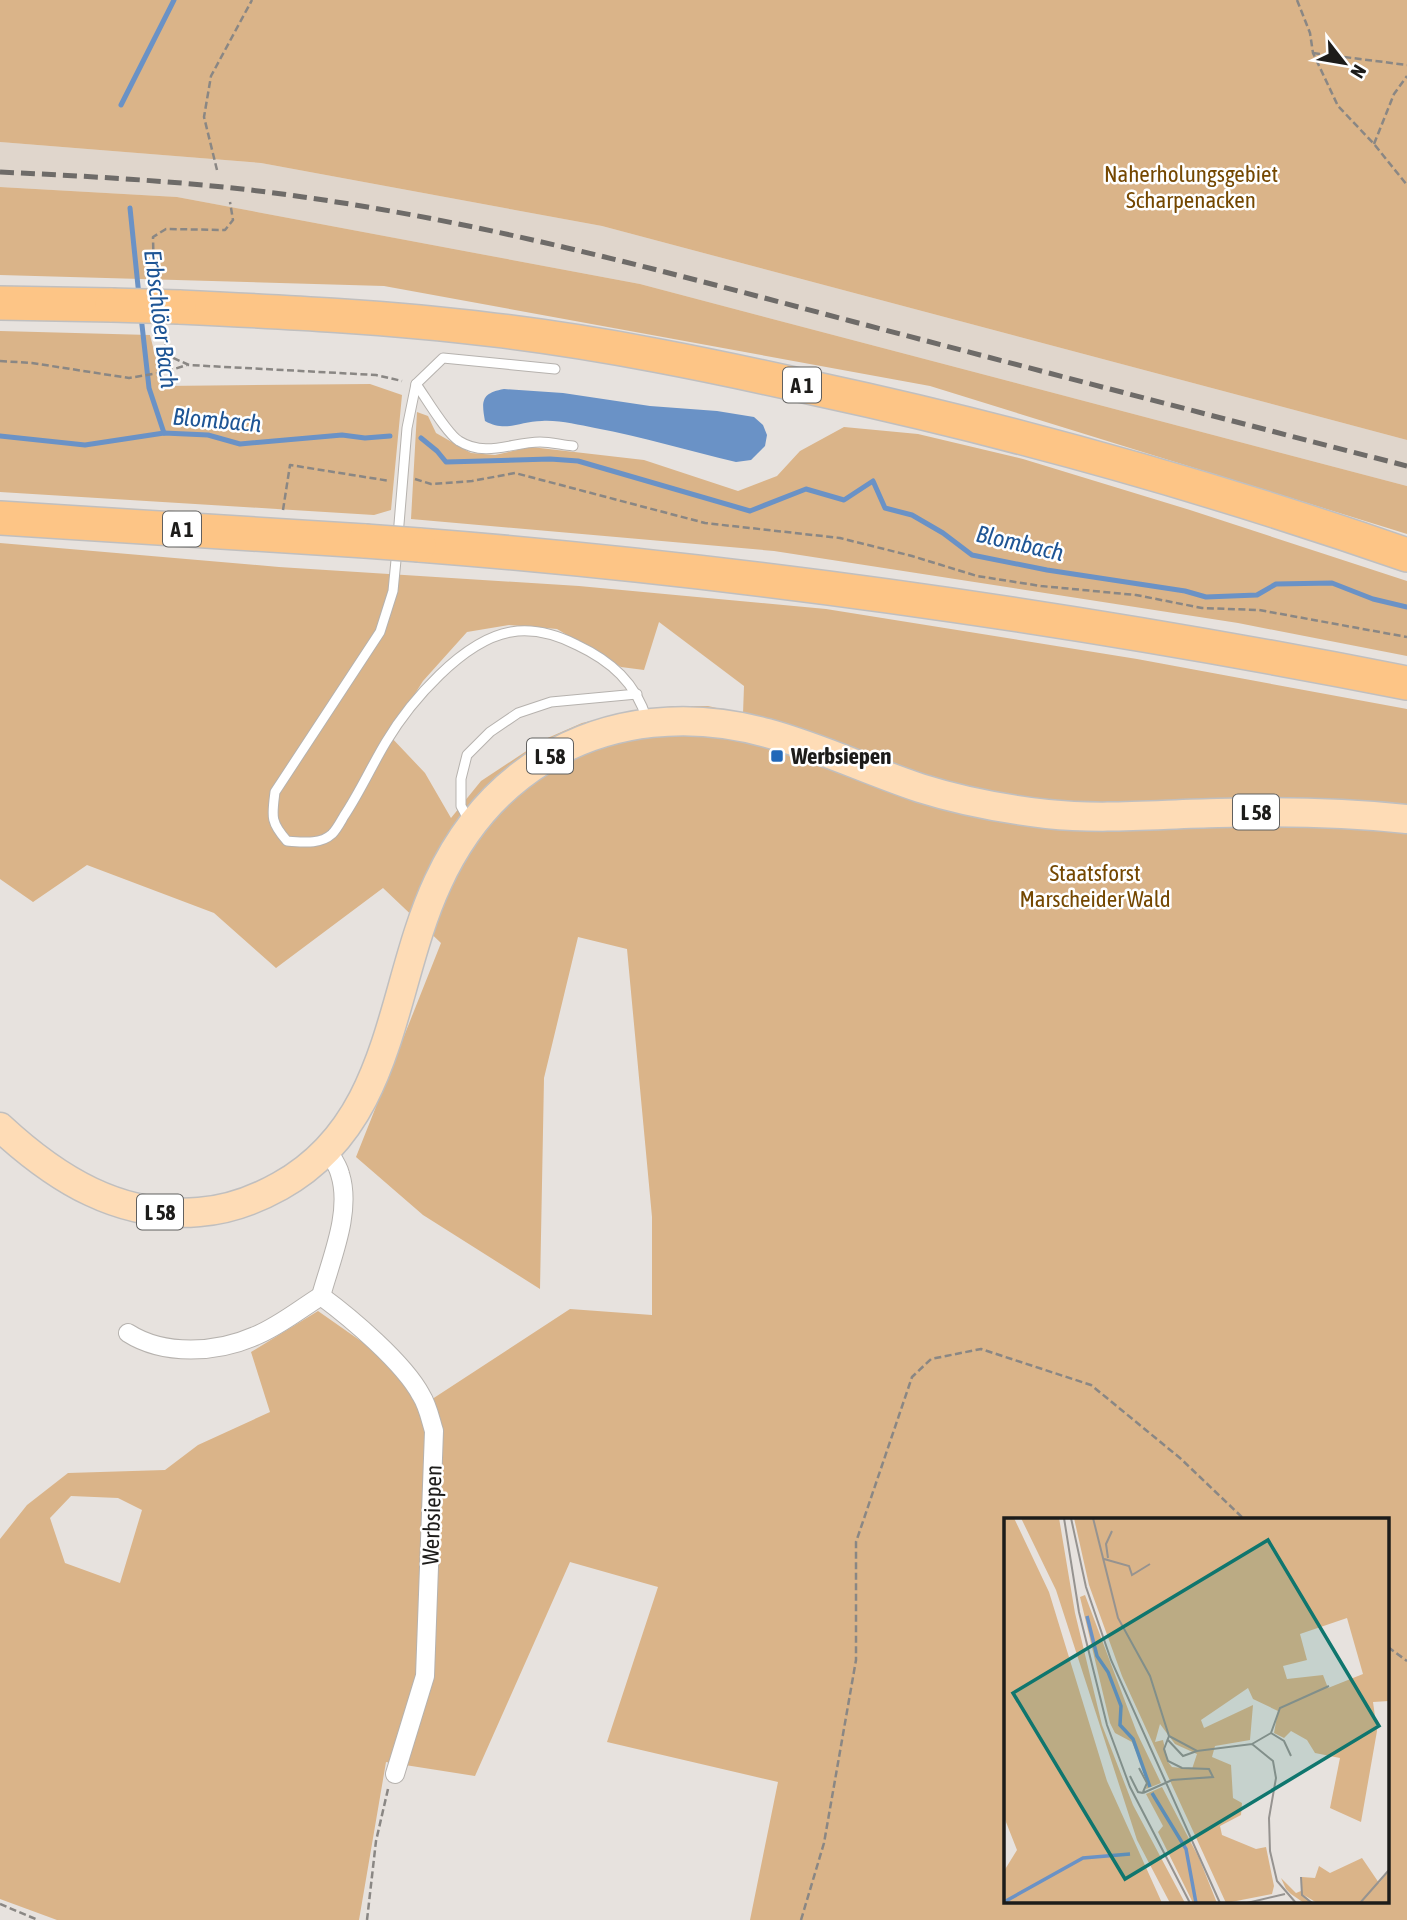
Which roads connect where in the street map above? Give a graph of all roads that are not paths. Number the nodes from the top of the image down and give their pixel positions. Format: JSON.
{"nodes":[{"id":1,"x":0,"y":303,"type":"edge"},
{"id":2,"x":555,"y":369,"type":"dead end"},
{"id":3,"x":416,"y":384,"type":"junction"},
{"id":4,"x":573,"y":446,"type":"dead end"},
{"id":5,"x":0,"y":518,"type":"edge"},
{"id":6,"x":1407,"y":555,"type":"edge"},
{"id":7,"x":1407,"y":683,"type":"edge"},
{"id":8,"x":637,"y":694,"type":"junction"},
{"id":9,"x":648,"y":723,"type":"junction"},
{"id":10,"x":1407,"y":820,"type":"edge"},
{"id":11,"x":472,"y":824,"type":"junction"},
{"id":12,"x":0,"y":1127,"type":"edge"},
{"id":13,"x":327,"y":1150,"type":"junction"},
{"id":14,"x":321,"y":1296,"type":"junction"},
{"id":15,"x":128,"y":1333,"type":"dead end"},
{"id":16,"x":394,"y":1774,"type":"road end"}],
"edges":[{"from":1,"to":6,"type":"highway","number":"A 1","bridge":true},
{"from":2,"to":3,"type":"lane"},
{"from":3,"to":4,"type":"lane"},
{"from":3,"to":8,"type":"lane"},
{"from":5,"to":7,"type":"highway","number":"A 1","bridge":true},
{"from":8,"to":9,"type":"lane"},
{"from":8,"to":11,"type":"lane"},
{"from":9,"to":10,"type":"main road","number":"L 58"},
{"from":9,"to":11,"type":"main road","number":"L 58"},
{"from":11,"to":13,"type":"main road","number":"L 58"},
{"from":12,"to":13,"type":"main road","number":"L 58"},
{"from":13,"to":14,"type":"street"},
{"from":14,"to":15,"type":"street"},
{"from":14,"to":16,"type":"street","name":"Werbsiepen"}]}
